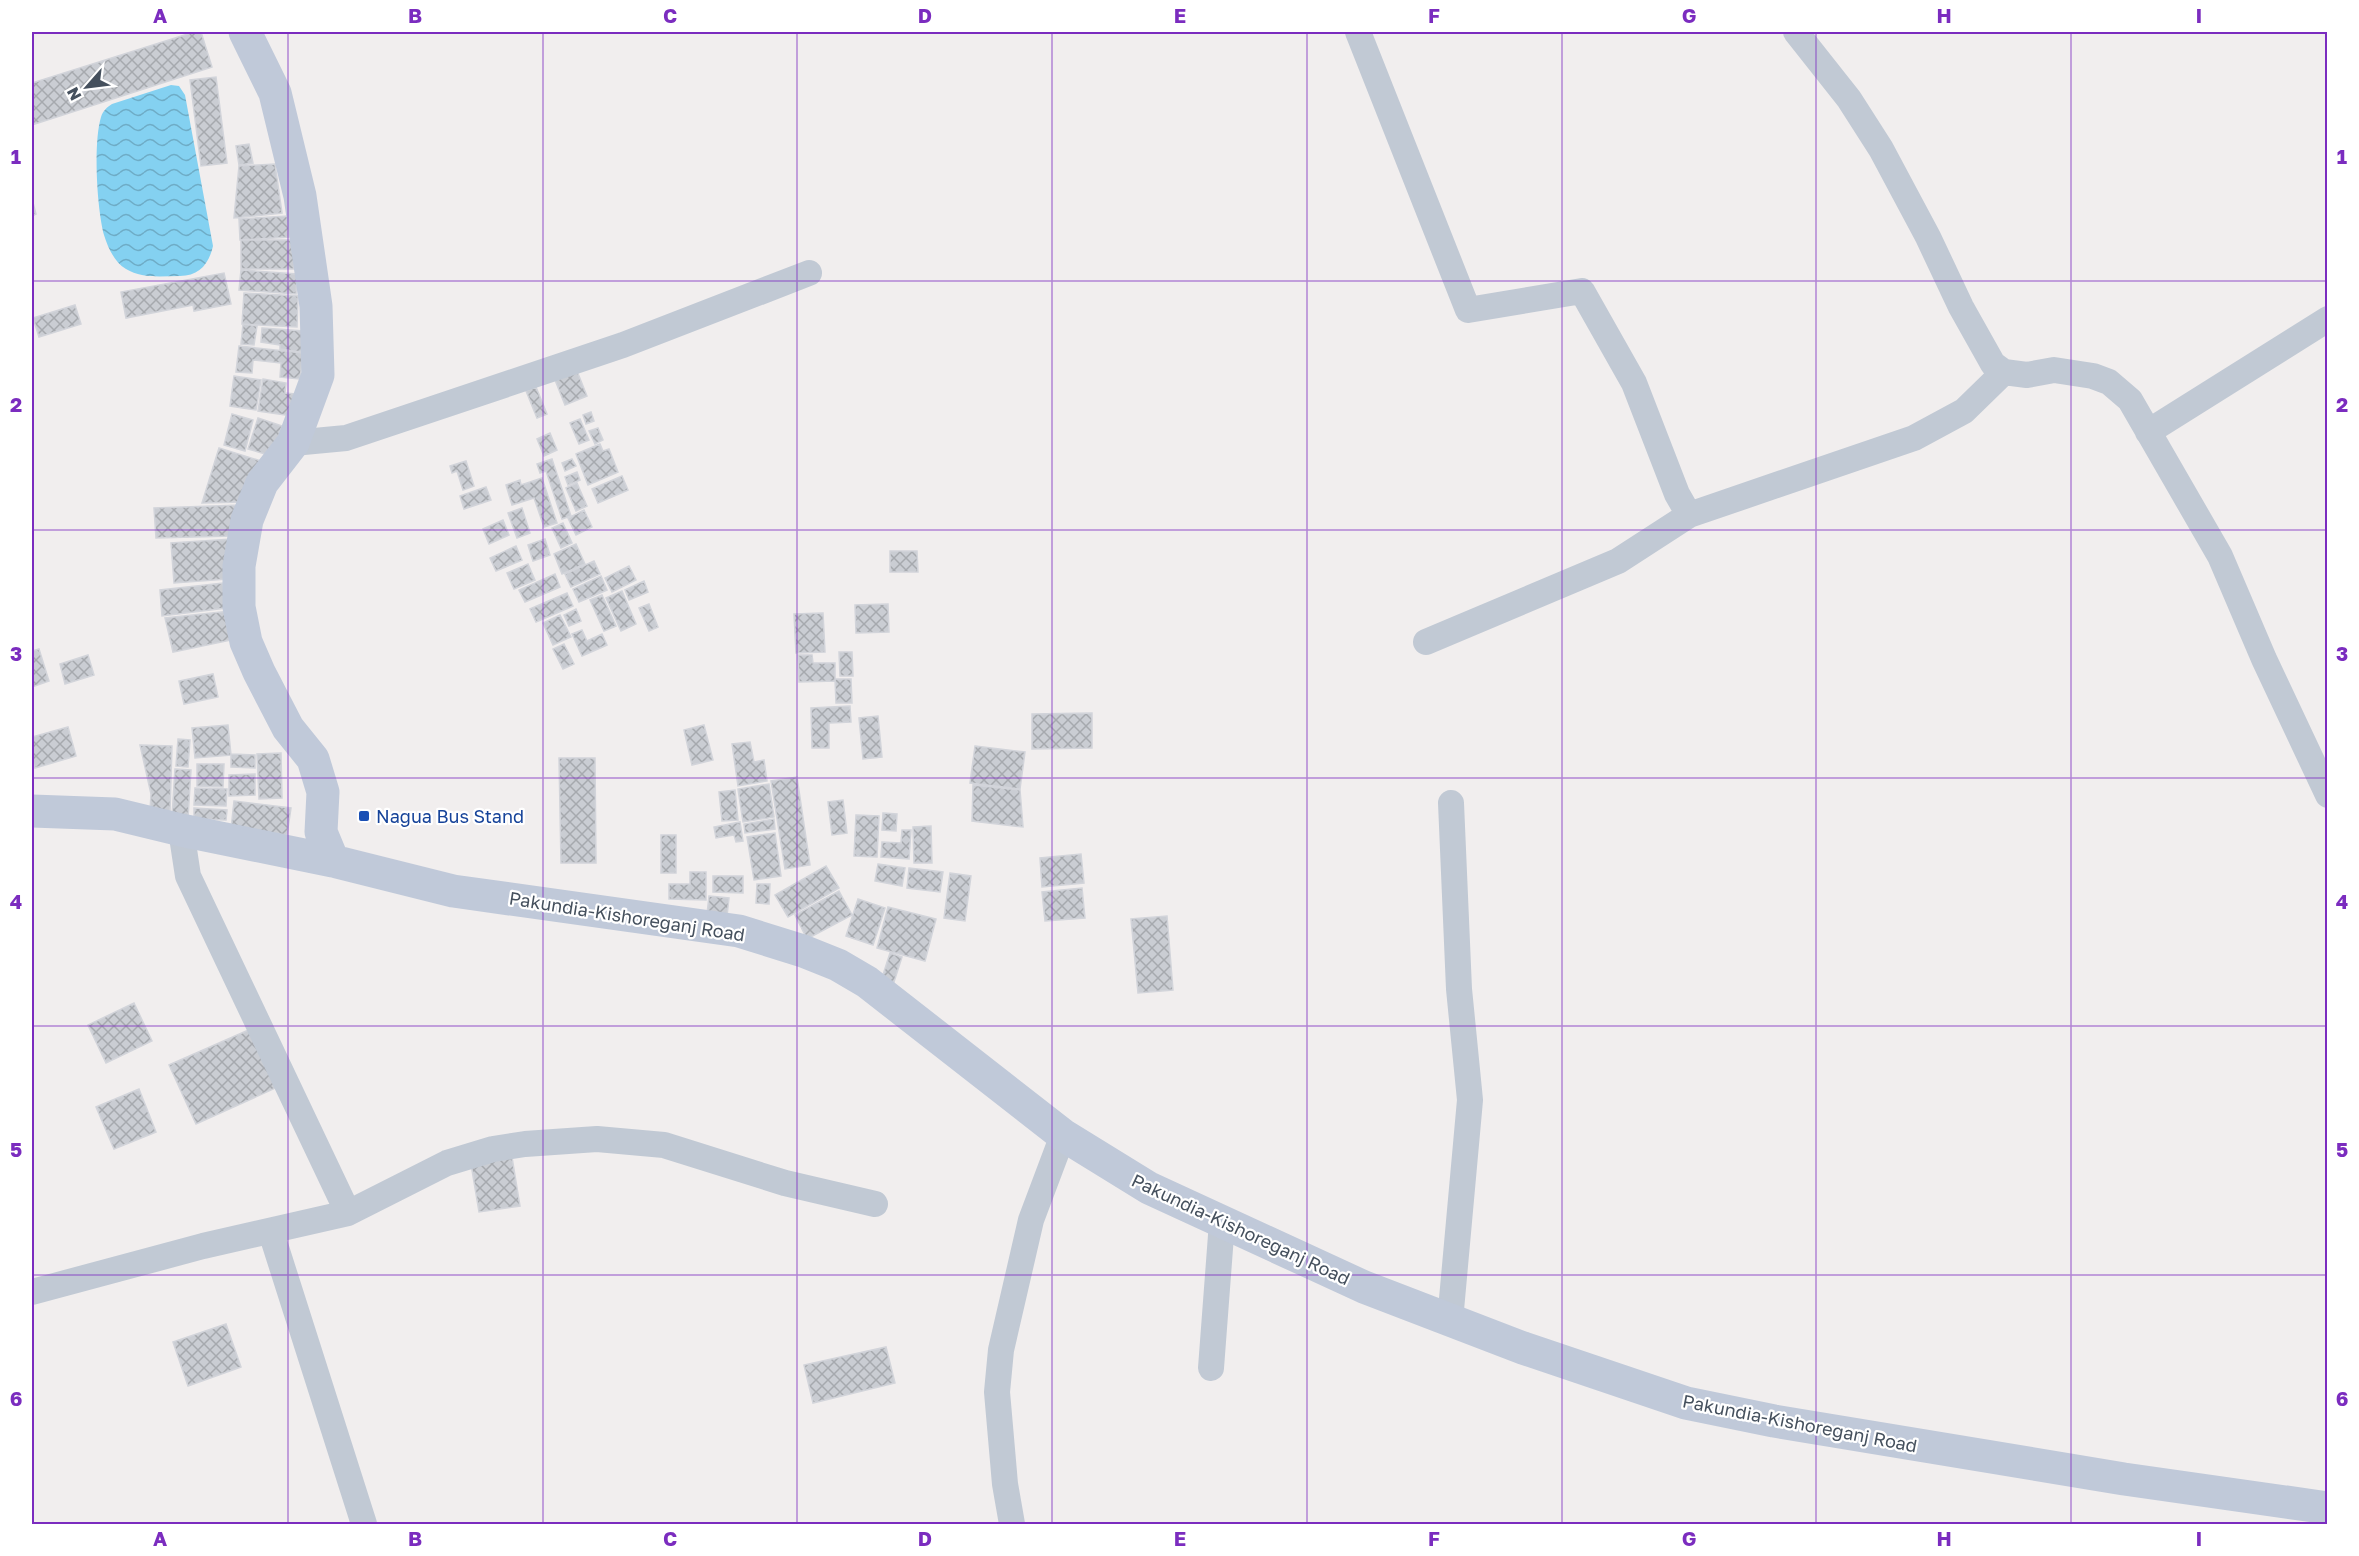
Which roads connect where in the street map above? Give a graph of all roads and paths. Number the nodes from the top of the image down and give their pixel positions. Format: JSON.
{"nodes":[{"id":1,"x":245,"y":32,"type":"edge"},
{"id":2,"x":1358,"y":32,"type":"edge"},
{"id":3,"x":1796,"y":32,"type":"edge"},
{"id":4,"x":809,"y":273,"type":"dead end"},
{"id":5,"x":2328,"y":319,"type":"edge"},
{"id":6,"x":2004,"y":372,"type":"junction"},
{"id":7,"x":2148,"y":432,"type":"junction"},
{"id":8,"x":293,"y":443,"type":"junction"},
{"id":9,"x":1689,"y":515,"type":"junction"},
{"id":10,"x":1426,"y":642,"type":"dead end"},
{"id":11,"x":2328,"y":795,"type":"edge"},
{"id":12,"x":1450,"y":802,"type":"dead end"},
{"id":13,"x":32,"y":810,"type":"edge"},
{"id":14,"x":180,"y":830,"type":"junction"},
{"id":15,"x":333,"y":861,"type":"junction"},
{"id":16,"x":1063,"y":1135,"type":"junction"},
{"id":17,"x":875,"y":1204,"type":"dead end"},
{"id":18,"x":348,"y":1213,"type":"junction"},
{"id":19,"x":1222,"y":1222,"type":"junction"},
{"id":20,"x":271,"y":1232,"type":"junction"},
{"id":21,"x":32,"y":1292,"type":"edge"},
{"id":22,"x":1450,"y":1321,"type":"junction"},
{"id":23,"x":1211,"y":1368,"type":"dead end"},
{"id":24,"x":2328,"y":1508,"type":"edge"},
{"id":25,"x":364,"y":1524,"type":"edge"},
{"id":26,"x":1012,"y":1524,"type":"edge"}],
"edges":[{"from":1,"to":8,"type":"main road"},
{"from":2,"to":9,"type":"street"},
{"from":3,"to":6,"type":"street"},
{"from":4,"to":8,"type":"street"},
{"from":5,"to":7,"type":"street"},
{"from":6,"to":7,"type":"street"},
{"from":6,"to":9,"type":"street"},
{"from":7,"to":11,"type":"street"},
{"from":8,"to":15,"type":"main road"},
{"from":9,"to":10,"type":"street"},
{"from":12,"to":22,"type":"street"},
{"from":13,"to":14,"type":"main road","name":"Pakundia-Kishoreganj Road"},
{"from":14,"to":15,"type":"main road","name":"Pakundia-Kishoreganj Road"},
{"from":14,"to":18,"type":"street"},
{"from":15,"to":16,"type":"main road","name":"Pakundia-Kishoreganj Road"},
{"from":16,"to":19,"type":"main road","name":"Pakundia-Kishoreganj Road"},
{"from":16,"to":26,"type":"street"},
{"from":17,"to":18,"type":"street"},
{"from":18,"to":20,"type":"street"},
{"from":19,"to":22,"type":"main road","name":"Pakundia-Kishoreganj Road"},
{"from":19,"to":23,"type":"street"},
{"from":20,"to":21,"type":"street"},
{"from":20,"to":25,"type":"street"},
{"from":22,"to":24,"type":"main road","name":"Pakundia-Kishoreganj Road"}]}
